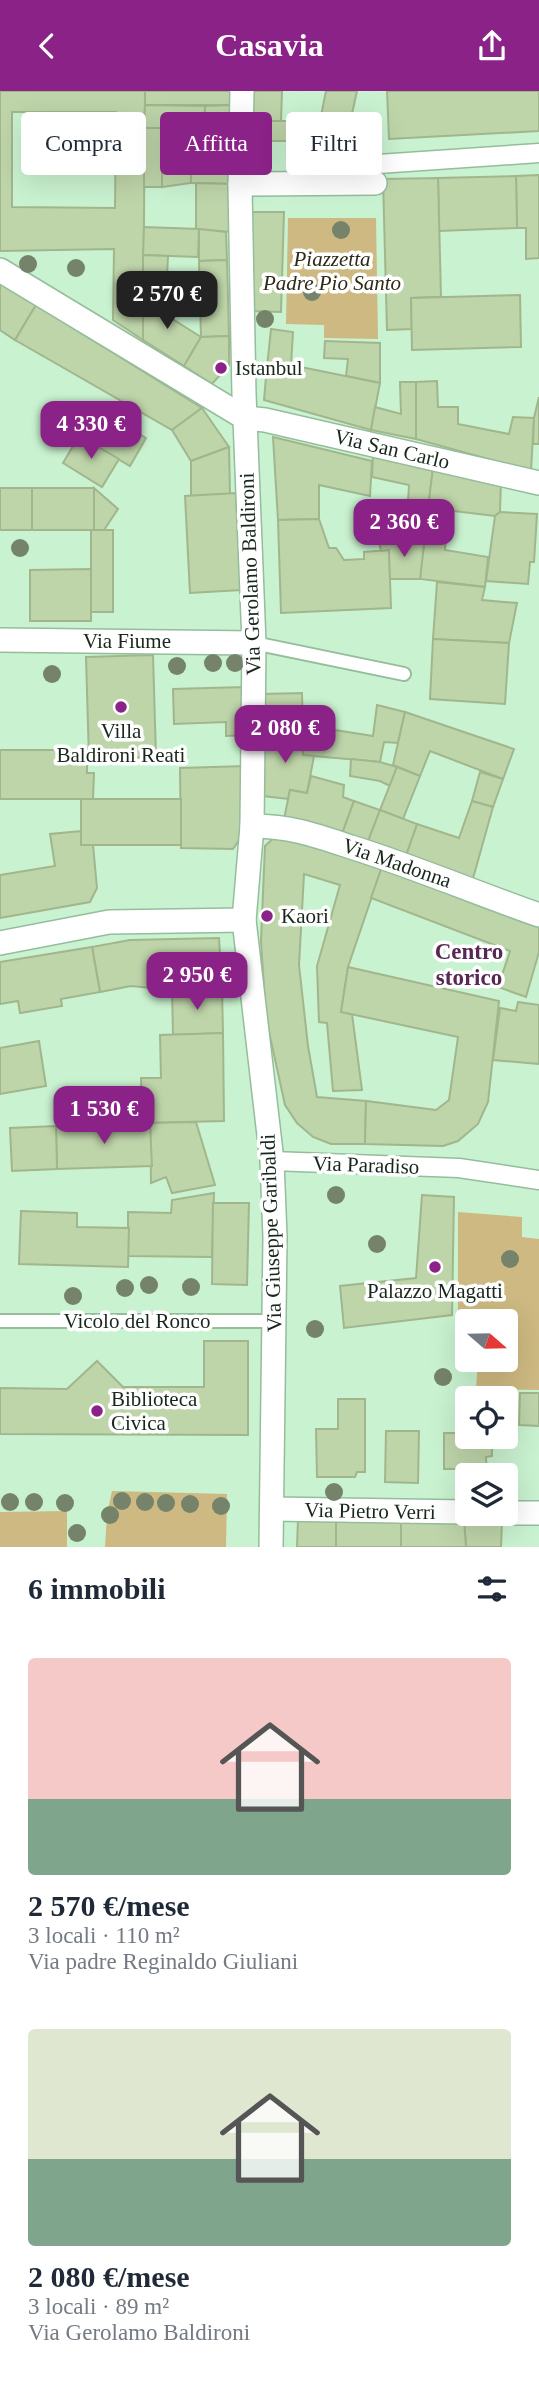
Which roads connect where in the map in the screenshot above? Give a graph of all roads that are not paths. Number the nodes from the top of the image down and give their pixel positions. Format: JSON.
{"nodes":[{"id":1,"x":242,"y":91,"type":"edge"},
{"id":2,"x":539,"y":153,"type":"edge"},
{"id":3,"x":382,"y":173,"type":"edge"},
{"id":4,"x":363,"y":175,"type":"edge"},
{"id":5,"x":240,"y":184,"type":"junction"},
{"id":6,"x":0,"y":270,"type":"edge"},
{"id":7,"x":245,"y":418,"type":"junction"},
{"id":8,"x":539,"y":483,"type":"edge"},
{"id":9,"x":0,"y":640,"type":"edge"},
{"id":10,"x":254,"y":643,"type":"junction"},
{"id":11,"x":404,"y":674,"type":"dead end"},
{"id":12,"x":252,"y":826,"type":"junction"},
{"id":13,"x":250,"y":855,"type":"joint"},
{"id":14,"x":539,"y":915,"type":"edge"},
{"id":15,"x":244,"y":920,"type":"junction"},
{"id":16,"x":0,"y":943,"type":"edge"},
{"id":17,"x":272,"y":1161,"type":"junction"},
{"id":18,"x":539,"y":1180,"type":"edge"},
{"id":19,"x":0,"y":1321,"type":"edge"},
{"id":20,"x":274,"y":1321,"type":"junction"},
{"id":21,"x":272,"y":1509,"type":"junction"},
{"id":22,"x":455,"y":1512,"type":"edge"},
{"id":23,"x":518,"y":1513,"type":"edge"},
{"id":24,"x":539,"y":1513,"type":"edge"},
{"id":25,"x":271,"y":1547,"type":"edge"}],
"edges":[{"from":1,"to":5,"type":"street","name":"Via Gerolamo Baldironi"},
{"from":2,"to":3,"type":"street"},
{"from":4,"to":5,"type":"street"},
{"from":5,"to":7,"type":"street","name":"Via Gerolamo Baldironi"},
{"from":6,"to":7,"type":"street"},
{"from":7,"to":8,"type":"street","name":"Via San Carlo"},
{"from":7,"to":10,"type":"street","name":"Via Gerolamo Baldironi"},
{"from":9,"to":10,"type":"street","name":"Via Fiume"},
{"from":10,"to":11,"type":"lane"},
{"from":10,"to":12,"type":"street","name":"Via Gerolamo Baldironi"},
{"from":12,"to":13,"type":"street","name":"Via Gerolamo Baldironi"},
{"from":12,"to":14,"type":"street","name":"Via Madonna"},
{"from":13,"to":15,"type":"street","name":"Via Giuseppe Garibaldi"},
{"from":15,"to":16,"type":"street"},
{"from":15,"to":17,"type":"street","name":"Via Giuseppe Garibaldi"},
{"from":17,"to":18,"type":"street","name":"Via Paradiso"},
{"from":17,"to":20,"type":"street","name":"Via Giuseppe Garibaldi"},
{"from":19,"to":20,"type":"lane","name":"Vicolo del Ronco"},
{"from":20,"to":21,"type":"street","name":"Via Giuseppe Garibaldi"},
{"from":21,"to":22,"type":"street","name":"Via Pietro Verri"},
{"from":21,"to":25,"type":"street","name":"Via Giuseppe Garibaldi"},
{"from":23,"to":24,"type":"street"}]}
